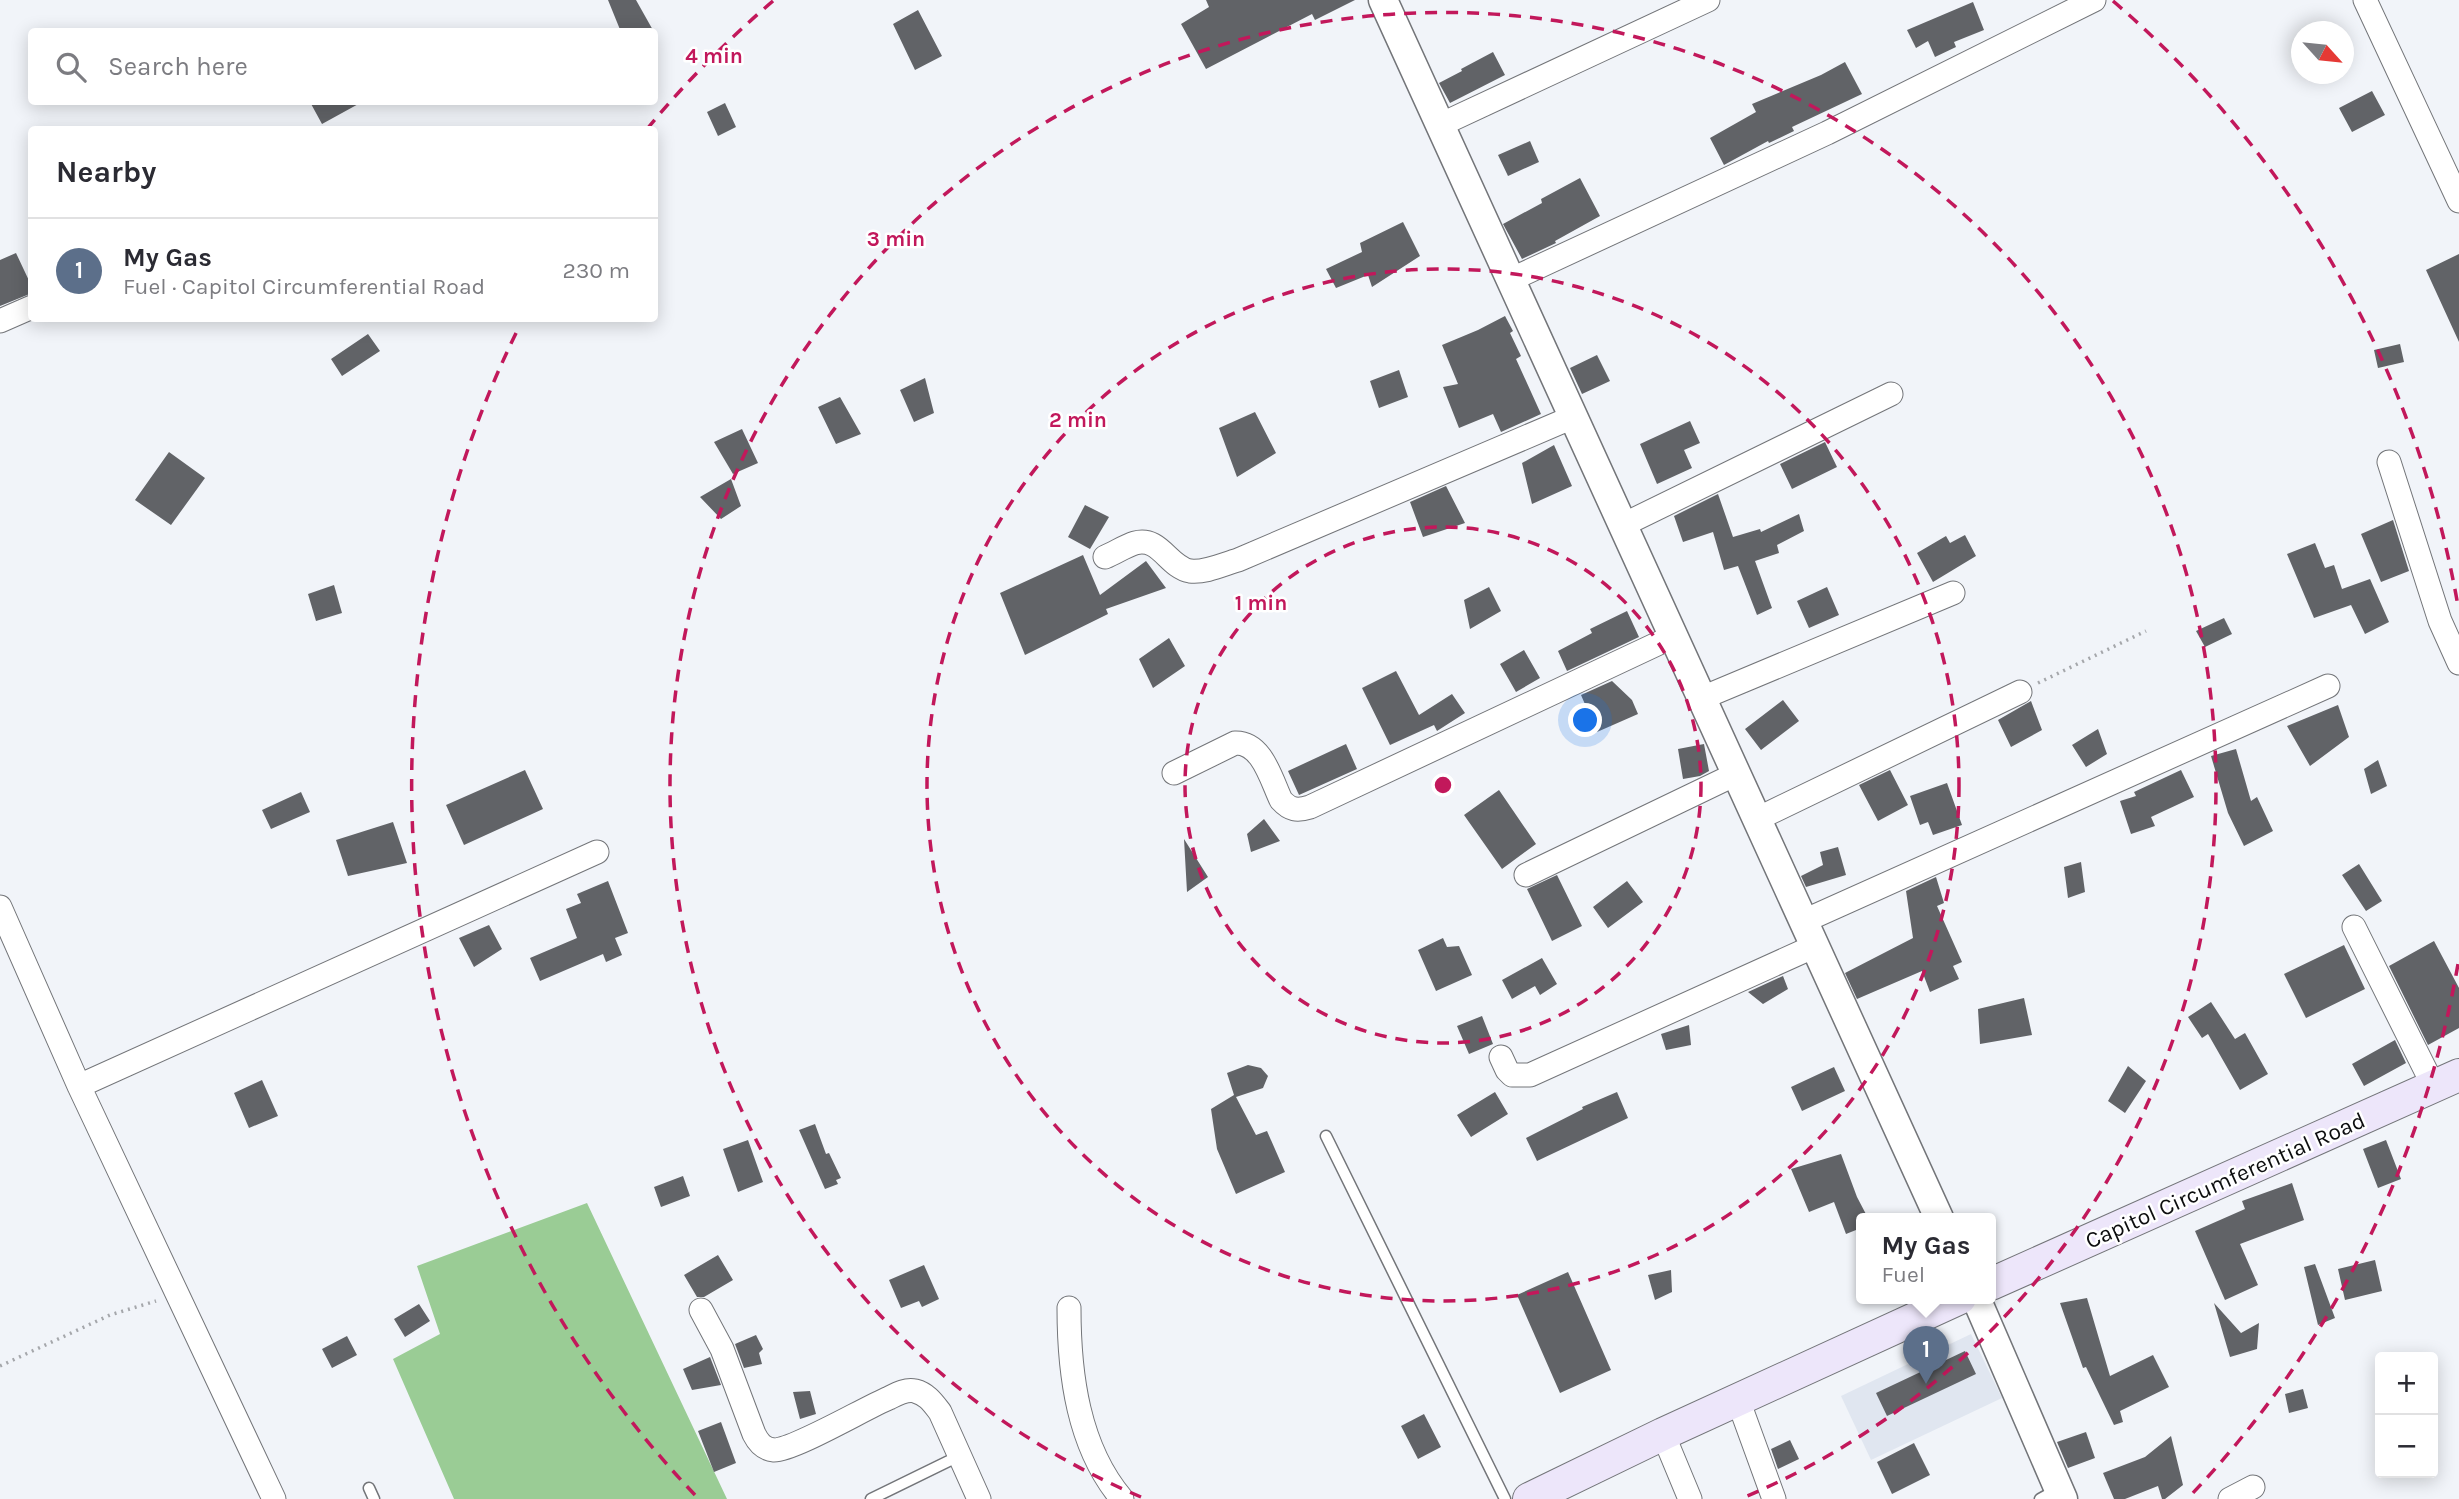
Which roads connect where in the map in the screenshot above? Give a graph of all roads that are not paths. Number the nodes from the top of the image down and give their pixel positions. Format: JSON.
{"nodes":[{"id":1,"x":1383,"y":0,"type":"edge"},
{"id":2,"x":1708,"y":0,"type":"edge"},
{"id":3,"x":2094,"y":0,"type":"edge"},
{"id":4,"x":2365,"y":0,"type":"edge"},
{"id":5,"x":1440,"y":125,"type":"junction"},
{"id":6,"x":2459,"y":201,"type":"edge"},
{"id":7,"x":1510,"y":280,"type":"junction"},
{"id":8,"x":28,"y":309,"type":"edge"},
{"id":9,"x":0,"y":321,"type":"edge"},
{"id":10,"x":1891,"y":394,"type":"dead end"},
{"id":11,"x":1573,"y":417,"type":"junction"},
{"id":12,"x":2389,"y":462,"type":"dead end"},
{"id":13,"x":1623,"y":525,"type":"junction"},
{"id":14,"x":1105,"y":557,"type":"dead end"},
{"id":15,"x":1953,"y":593,"type":"dead end"},
{"id":16,"x":1674,"y":636,"type":"junction"},
{"id":17,"x":2459,"y":663,"type":"edge"},
{"id":18,"x":2328,"y":686,"type":"dead end"},
{"id":19,"x":2020,"y":692,"type":"road end"},
{"id":20,"x":1702,"y":698,"type":"junction"},
{"id":21,"x":1174,"y":773,"type":"dead end"},
{"id":22,"x":1737,"y":774,"type":"junction"},
{"id":23,"x":1757,"y":819,"type":"junction"},
{"id":24,"x":597,"y":852,"type":"dead end"},
{"id":25,"x":1526,"y":875,"type":"dead end"},
{"id":26,"x":0,"y":907,"type":"edge"},
{"id":27,"x":2354,"y":927,"type":"dead end"},
{"id":28,"x":1810,"y":934,"type":"junction"},
{"id":29,"x":1500,"y":1057,"type":"dead end"},
{"id":30,"x":2446,"y":1081,"type":"edge"},
{"id":31,"x":79,"y":1086,"type":"junction"},
{"id":32,"x":1326,"y":1136,"type":"dead end"},
{"id":33,"x":1937,"y":1213,"type":"edge"},
{"id":34,"x":1996,"y":1282,"type":"edge"},
{"id":35,"x":1947,"y":1304,"type":"edge"},
{"id":36,"x":1978,"y":1304,"type":"edge"},
{"id":37,"x":1069,"y":1308,"type":"dead end"},
{"id":38,"x":701,"y":1310,"type":"dead end"},
{"id":39,"x":1738,"y":1400,"type":"junction"},
{"id":40,"x":1663,"y":1434,"type":"junction"},
{"id":41,"x":959,"y":1456,"type":"junction"},
{"id":42,"x":2253,"y":1487,"type":"dead end"},
{"id":43,"x":369,"y":1488,"type":"dead end"},
{"id":44,"x":2054,"y":1496,"type":"edge"},
{"id":45,"x":274,"y":1499,"type":"edge"},
{"id":46,"x":374,"y":1499,"type":"edge"},
{"id":47,"x":871,"y":1499,"type":"edge"},
{"id":48,"x":979,"y":1499,"type":"edge"},
{"id":49,"x":1122,"y":1499,"type":"edge"},
{"id":50,"x":1505,"y":1499,"type":"edge"},
{"id":51,"x":1528,"y":1499,"type":"edge"},
{"id":52,"x":1690,"y":1499,"type":"edge"},
{"id":53,"x":1774,"y":1499,"type":"edge"},
{"id":54,"x":2230,"y":1499,"type":"edge"}],
"edges":[{"from":1,"to":5,"type":"street"},
{"from":2,"to":5,"type":"street"},
{"from":3,"to":7,"type":"street"},
{"from":4,"to":6,"type":"street"},
{"from":5,"to":7,"type":"street"},
{"from":7,"to":11,"type":"street"},
{"from":8,"to":9,"type":"street"},
{"from":10,"to":13,"type":"street"},
{"from":11,"to":13,"type":"street"},
{"from":11,"to":14,"type":"street"},
{"from":12,"to":17,"type":"street"},
{"from":13,"to":16,"type":"street"},
{"from":15,"to":20,"type":"street"},
{"from":16,"to":20,"type":"street"},
{"from":16,"to":21,"type":"street"},
{"from":18,"to":28,"type":"street"},
{"from":19,"to":23,"type":"street"},
{"from":20,"to":22,"type":"street"},
{"from":22,"to":23,"type":"street"},
{"from":22,"to":25,"type":"street"},
{"from":23,"to":28,"type":"street"},
{"from":24,"to":31,"type":"street"},
{"from":26,"to":31,"type":"street"},
{"from":27,"to":30,"type":"street"},
{"from":28,"to":29,"type":"street"},
{"from":28,"to":33,"type":"street"},
{"from":30,"to":34,"type":"main road","name":"Capitol Circumferential Road"},
{"from":31,"to":45,"type":"street"},
{"from":32,"to":50,"type":"lane"},
{"from":35,"to":39,"type":"main road"},
{"from":36,"to":44,"type":"street"},
{"from":37,"to":49,"type":"street"},
{"from":38,"to":41,"type":"street"},
{"from":39,"to":40,"type":"main road"},
{"from":39,"to":53,"type":"street"},
{"from":40,"to":51,"type":"main road"},
{"from":40,"to":52,"type":"street"},
{"from":41,"to":47,"type":"lane"},
{"from":41,"to":48,"type":"street"},
{"from":42,"to":54,"type":"street"},
{"from":43,"to":46,"type":"lane"}]}
